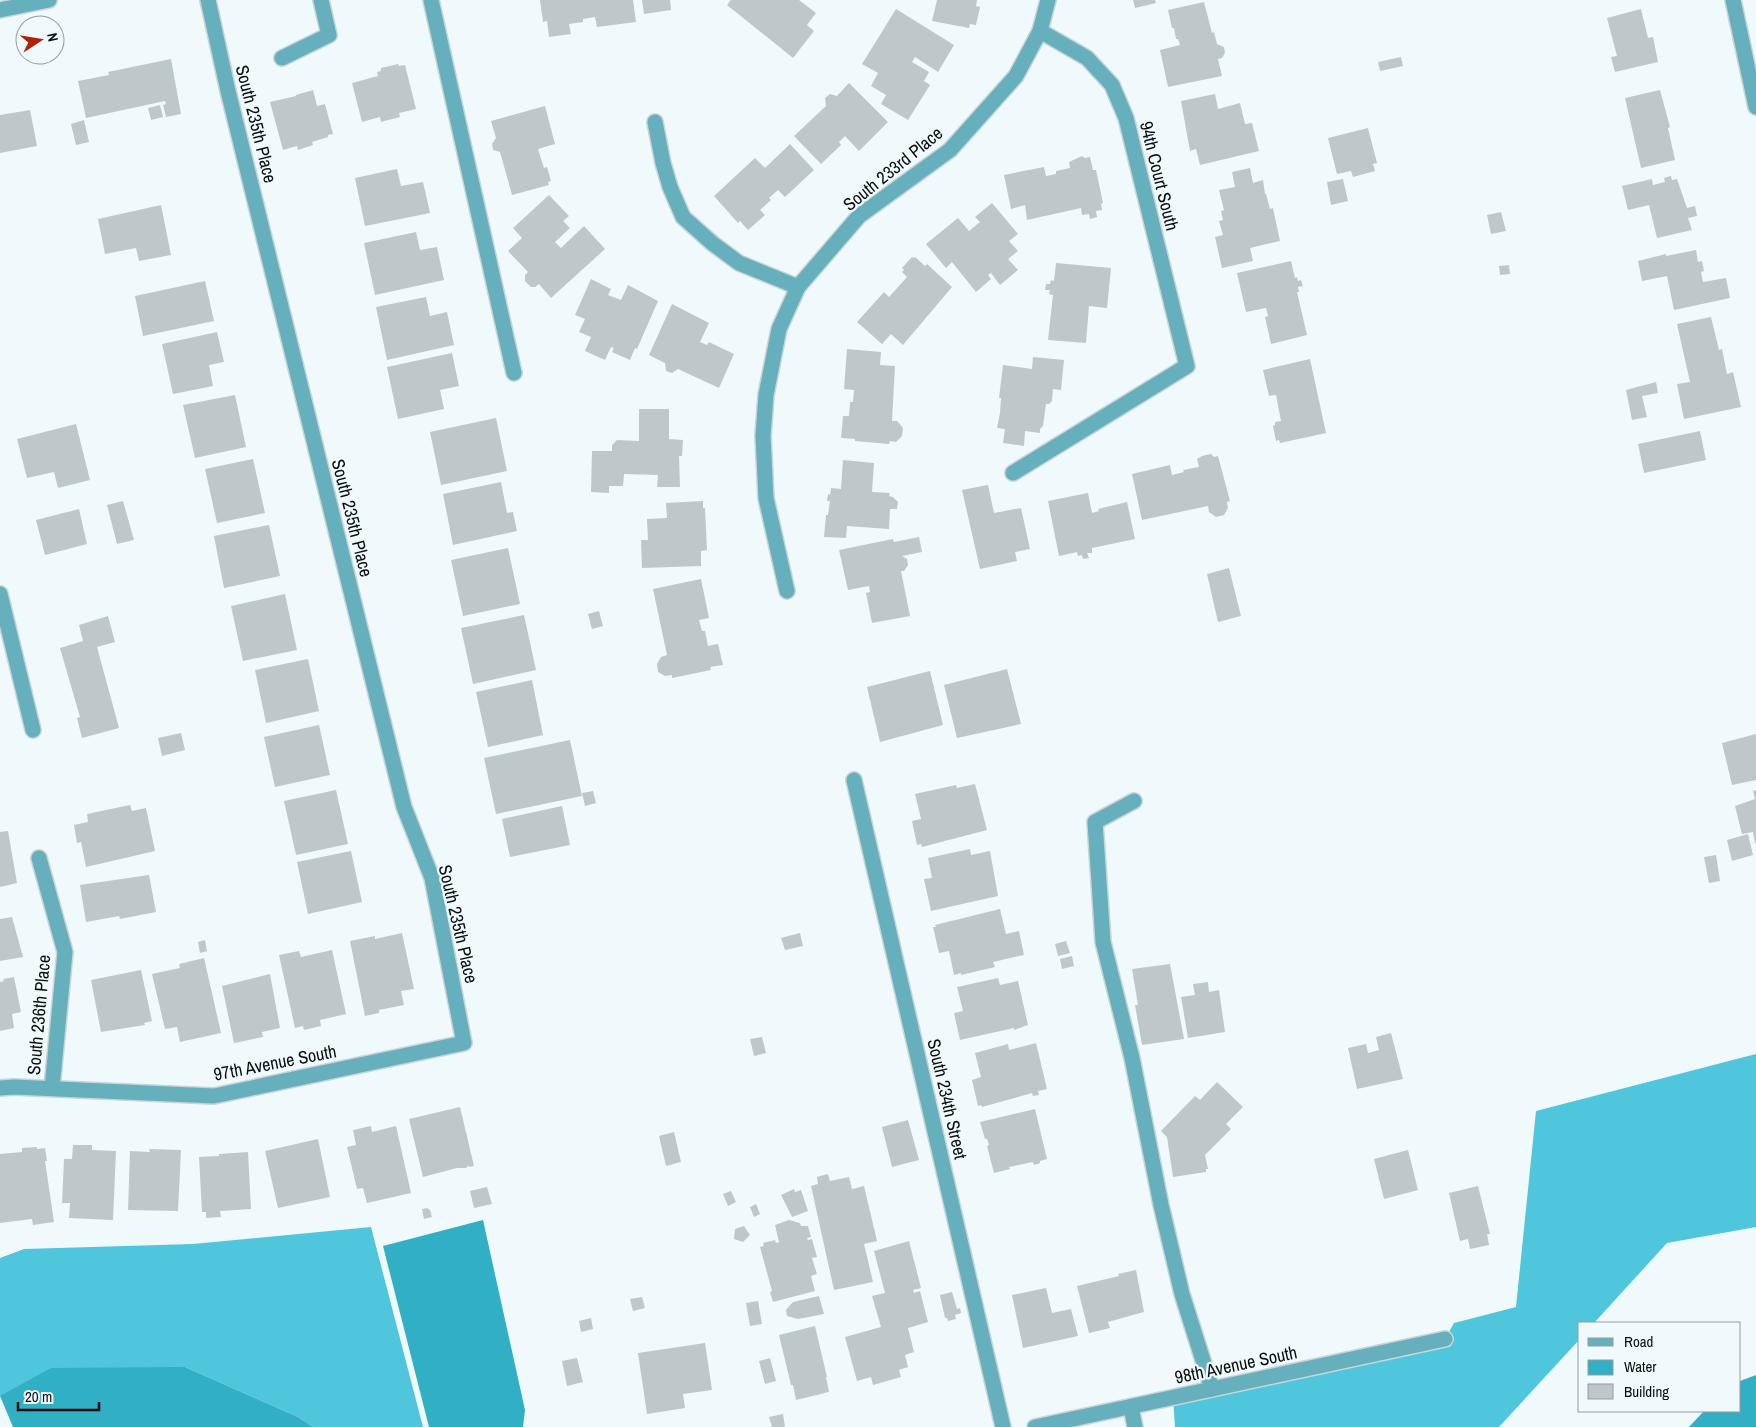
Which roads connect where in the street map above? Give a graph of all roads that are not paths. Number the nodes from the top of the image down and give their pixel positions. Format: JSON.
{"nodes":[{"id":1,"x":48,"y":0,"type":"edge"},
{"id":2,"x":208,"y":0,"type":"edge"},
{"id":3,"x":321,"y":0,"type":"edge"},
{"id":4,"x":431,"y":0,"type":"edge"},
{"id":5,"x":1048,"y":0,"type":"edge"},
{"id":6,"x":1733,"y":0,"type":"edge"},
{"id":7,"x":0,"y":10,"type":"edge"},
{"id":8,"x":1040,"y":31,"type":"junction"},
{"id":9,"x":282,"y":58,"type":"dead end"},
{"id":10,"x":1756,"y":107,"type":"edge"},
{"id":11,"x":655,"y":122,"type":"dead end"},
{"id":12,"x":798,"y":287,"type":"junction"},
{"id":13,"x":514,"y":372,"type":"dead end"},
{"id":14,"x":1013,"y":473,"type":"dead end"},
{"id":15,"x":787,"y":591,"type":"dead end"},
{"id":16,"x":0,"y":594,"type":"edge"},
{"id":17,"x":33,"y":730,"type":"dead end"},
{"id":18,"x":854,"y":780,"type":"dead end"},
{"id":19,"x":1134,"y":801,"type":"dead end"},
{"id":20,"x":39,"y":858,"type":"dead end"},
{"id":21,"x":464,"y":1043,"type":"joint"},
{"id":22,"x":0,"y":1088,"type":"edge"},
{"id":23,"x":52,"y":1088,"type":"junction"},
{"id":24,"x":1445,"y":1339,"type":"dead end"},
{"id":25,"x":1212,"y":1389,"type":"junction"},
{"id":26,"x":1131,"y":1406,"type":"junction"},
{"id":27,"x":1003,"y":1427,"type":"edge"},
{"id":28,"x":1034,"y":1427,"type":"edge"},
{"id":29,"x":1135,"y":1427,"type":"edge"}],
"edges":[{"from":1,"to":7,"type":"street"},
{"from":2,"to":21,"type":"street","name":"South 235th Place"},
{"from":3,"to":9,"type":"street"},
{"from":4,"to":13,"type":"street"},
{"from":5,"to":8,"type":"street","name":"South 233rd Place"},
{"from":6,"to":10,"type":"street"},
{"from":8,"to":12,"type":"street","name":"South 233rd Place"},
{"from":8,"to":14,"type":"street","name":"94th Court South"},
{"from":11,"to":12,"type":"street"},
{"from":12,"to":15,"type":"street","name":"South 233rd Place"},
{"from":16,"to":17,"type":"street"},
{"from":18,"to":27,"type":"street","name":"South 234th Street"},
{"from":19,"to":25,"type":"street"},
{"from":20,"to":23,"type":"street","name":"South 236th Place"},
{"from":21,"to":23,"type":"street","name":"97th Avenue South"},
{"from":22,"to":23,"type":"street","name":"97th Avenue South"},
{"from":24,"to":25,"type":"street","name":"98th Avenue South"},
{"from":25,"to":26,"type":"street","name":"98th Avenue South"},
{"from":26,"to":28,"type":"street","name":"98th Avenue South"},
{"from":26,"to":29,"type":"street"}]}
